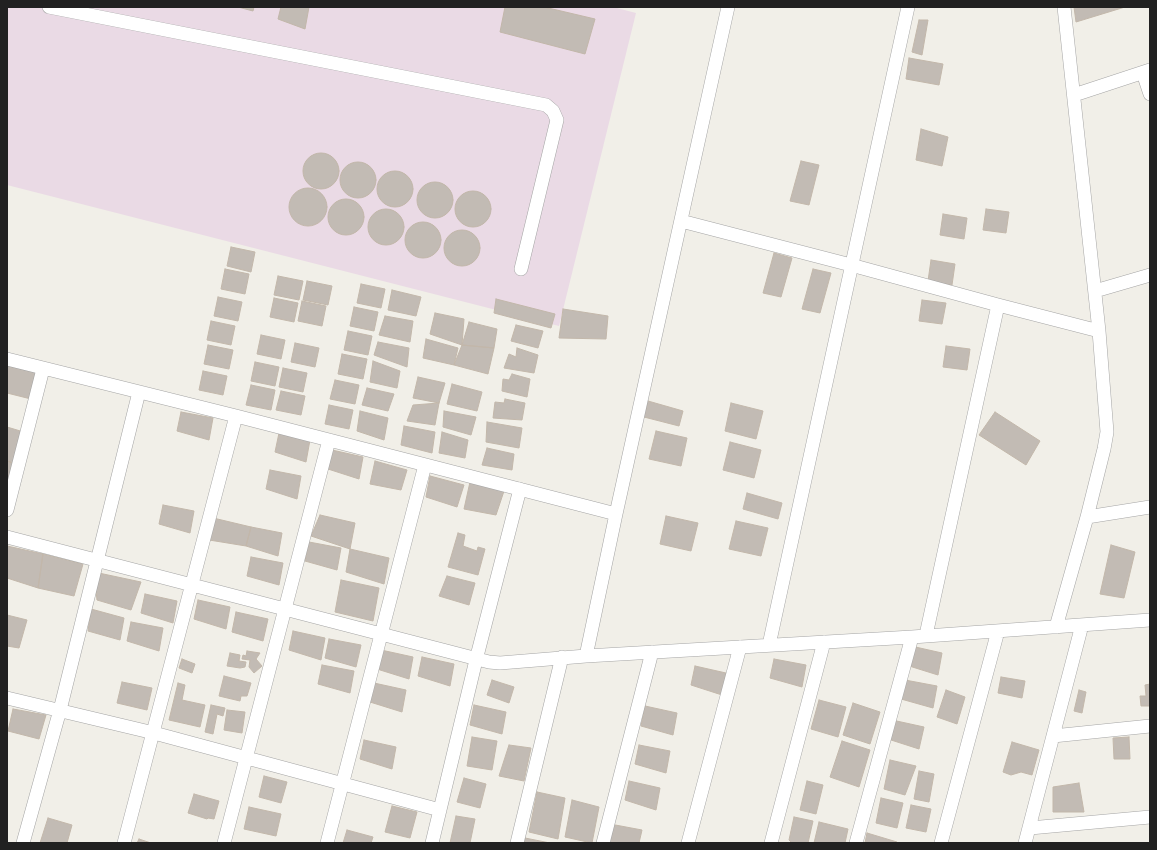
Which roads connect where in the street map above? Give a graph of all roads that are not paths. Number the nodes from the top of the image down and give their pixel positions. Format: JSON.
{"nodes":[{"id":1,"x":48,"y":7,"type":"edge"},
{"id":2,"x":728,"y":7,"type":"edge"},
{"id":3,"x":908,"y":7,"type":"edge"},
{"id":4,"x":1064,"y":7,"type":"edge"},
{"id":5,"x":1146,"y":71,"type":"edge"},
{"id":6,"x":1074,"y":94,"type":"junction"},
{"id":7,"x":1150,"y":94,"type":"edge"},
{"id":8,"x":681,"y":221,"type":"junction"},
{"id":9,"x":851,"y":265,"type":"junction"},
{"id":10,"x":521,"y":269,"type":"dead end"},
{"id":11,"x":1150,"y":275,"type":"edge"},
{"id":12,"x":1095,"y":291,"type":"junction"},
{"id":13,"x":998,"y":305,"type":"junction"},
{"id":14,"x":1099,"y":331,"type":"junction"},
{"id":15,"x":7,"y":359,"type":"edge"},
{"id":16,"x":43,"y":368,"type":"junction"},
{"id":17,"x":139,"y":392,"type":"junction"},
{"id":18,"x":236,"y":416,"type":"junction"},
{"id":19,"x":329,"y":440,"type":"junction"},
{"id":20,"x":425,"y":465,"type":"junction"},
{"id":21,"x":520,"y":489,"type":"junction"},
{"id":22,"x":1150,"y":507,"type":"edge"},
{"id":23,"x":7,"y":510,"type":"edge"},
{"id":24,"x":616,"y":514,"type":"junction"},
{"id":25,"x":1087,"y":517,"type":"junction"},
{"id":26,"x":7,"y":537,"type":"edge"},
{"id":27,"x":96,"y":561,"type":"junction"},
{"id":28,"x":191,"y":585,"type":"junction"},
{"id":29,"x":285,"y":610,"type":"junction"},
{"id":30,"x":1150,"y":620,"type":"edge"},
{"id":31,"x":1082,"y":625,"type":"junction"},
{"id":32,"x":1056,"y":627,"type":"junction"},
{"id":33,"x":998,"y":631,"type":"junction"},
{"id":34,"x":381,"y":635,"type":"junction"},
{"id":35,"x":926,"y":636,"type":"junction"},
{"id":36,"x":912,"y":637,"type":"junction"},
{"id":37,"x":824,"y":642,"type":"junction"},
{"id":38,"x":769,"y":645,"type":"junction"},
{"id":39,"x":740,"y":647,"type":"junction"},
{"id":40,"x":652,"y":652,"type":"junction"},
{"id":41,"x":586,"y":656,"type":"junction"},
{"id":42,"x":562,"y":657,"type":"junction"},
{"id":43,"x":476,"y":660,"type":"junction"},
{"id":44,"x":7,"y":698,"type":"edge"},
{"id":45,"x":60,"y":710,"type":"junction"},
{"id":46,"x":1150,"y":726,"type":"edge"},
{"id":47,"x":154,"y":733,"type":"junction"},
{"id":48,"x":1054,"y":736,"type":"junction"},
{"id":49,"x":246,"y":758,"type":"junction"},
{"id":50,"x":342,"y":784,"type":"junction"},
{"id":51,"x":440,"y":810,"type":"junction"},
{"id":52,"x":1150,"y":817,"type":"edge"},
{"id":53,"x":1030,"y":828,"type":"junction"},
{"id":54,"x":23,"y":843,"type":"edge"},
{"id":55,"x":124,"y":843,"type":"edge"},
{"id":56,"x":224,"y":843,"type":"edge"},
{"id":57,"x":327,"y":843,"type":"edge"},
{"id":58,"x":432,"y":843,"type":"edge"},
{"id":59,"x":517,"y":843,"type":"edge"},
{"id":60,"x":603,"y":843,"type":"edge"},
{"id":61,"x":688,"y":843,"type":"edge"},
{"id":62,"x":771,"y":843,"type":"edge"},
{"id":63,"x":856,"y":843,"type":"edge"},
{"id":64,"x":941,"y":843,"type":"edge"},
{"id":65,"x":1026,"y":843,"type":"edge"}],
"edges":[{"from":1,"to":10,"type":"street"},
{"from":2,"to":8,"type":"street"},
{"from":3,"to":9,"type":"street"},
{"from":4,"to":6,"type":"street"},
{"from":5,"to":6,"type":"street"},
{"from":5,"to":7,"type":"street"},
{"from":6,"to":12,"type":"street"},
{"from":8,"to":9,"type":"street"},
{"from":8,"to":24,"type":"street"},
{"from":9,"to":13,"type":"street"},
{"from":9,"to":38,"type":"street"},
{"from":11,"to":12,"type":"street"},
{"from":12,"to":14,"type":"street"},
{"from":13,"to":14,"type":"street"},
{"from":13,"to":35,"type":"street"},
{"from":14,"to":25,"type":"street"},
{"from":15,"to":16,"type":"street"},
{"from":16,"to":17,"type":"street"},
{"from":16,"to":23,"type":"street"},
{"from":17,"to":18,"type":"street"},
{"from":17,"to":27,"type":"street"},
{"from":18,"to":19,"type":"street"},
{"from":18,"to":28,"type":"street"},
{"from":19,"to":20,"type":"street"},
{"from":19,"to":29,"type":"street"},
{"from":20,"to":21,"type":"street"},
{"from":20,"to":34,"type":"street"},
{"from":21,"to":24,"type":"street"},
{"from":21,"to":43,"type":"street"},
{"from":22,"to":25,"type":"street"},
{"from":24,"to":41,"type":"street"},
{"from":25,"to":32,"type":"street"},
{"from":26,"to":27,"type":"street"},
{"from":27,"to":28,"type":"street"},
{"from":27,"to":45,"type":"street"},
{"from":28,"to":29,"type":"street"},
{"from":28,"to":47,"type":"street"},
{"from":29,"to":34,"type":"street"},
{"from":29,"to":49,"type":"street"},
{"from":30,"to":31,"type":"street"},
{"from":31,"to":32,"type":"street"},
{"from":31,"to":48,"type":"street"},
{"from":32,"to":33,"type":"street"},
{"from":33,"to":35,"type":"street"},
{"from":33,"to":64,"type":"street"},
{"from":34,"to":43,"type":"street"},
{"from":34,"to":50,"type":"street"},
{"from":35,"to":36,"type":"street"},
{"from":36,"to":37,"type":"street"},
{"from":36,"to":63,"type":"street"},
{"from":37,"to":38,"type":"street"},
{"from":37,"to":62,"type":"street"},
{"from":38,"to":39,"type":"street"},
{"from":39,"to":40,"type":"street"},
{"from":39,"to":61,"type":"street"},
{"from":40,"to":41,"type":"street"},
{"from":40,"to":60,"type":"street"},
{"from":41,"to":42,"type":"street"},
{"from":42,"to":43,"type":"street"},
{"from":42,"to":59,"type":"street"},
{"from":43,"to":51,"type":"street"},
{"from":44,"to":45,"type":"street"},
{"from":45,"to":47,"type":"street"},
{"from":45,"to":54,"type":"street"},
{"from":46,"to":48,"type":"street"},
{"from":47,"to":49,"type":"street"},
{"from":47,"to":55,"type":"street"},
{"from":48,"to":53,"type":"street"},
{"from":49,"to":50,"type":"street"},
{"from":49,"to":56,"type":"street"},
{"from":50,"to":51,"type":"street"},
{"from":50,"to":57,"type":"street"},
{"from":51,"to":58,"type":"street"},
{"from":52,"to":53,"type":"street"},
{"from":53,"to":65,"type":"street"}]}
